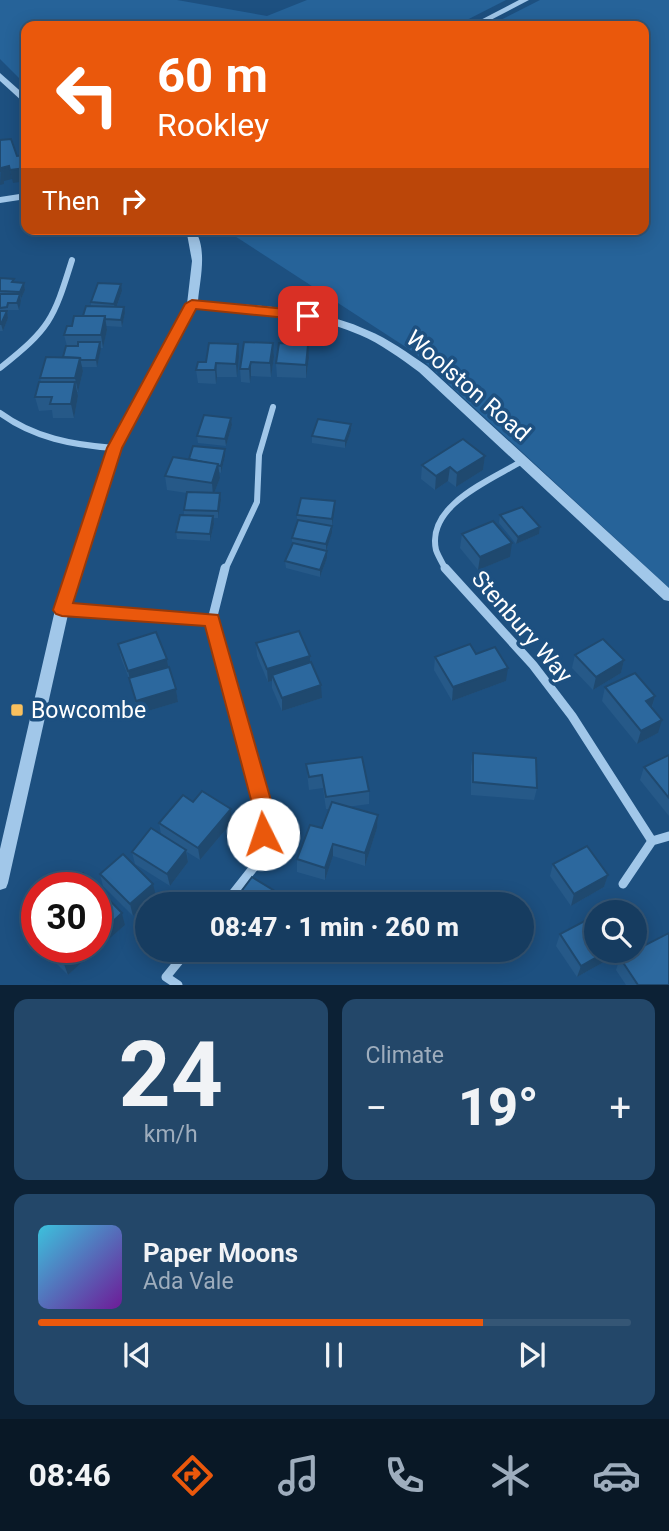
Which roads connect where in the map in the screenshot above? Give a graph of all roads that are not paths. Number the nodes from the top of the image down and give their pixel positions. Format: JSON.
{"nodes":[{"id":1,"x":525,"y":0,"type":"edge"},
{"id":2,"x":483,"y":21,"type":"edge"},
{"id":3,"x":0,"y":76,"type":"edge"},
{"id":4,"x":21,"y":95,"type":"edge"},
{"id":5,"x":21,"y":197,"type":"edge"},
{"id":6,"x":0,"y":200,"type":"edge"},
{"id":7,"x":192,"y":235,"type":"edge"},
{"id":8,"x":72,"y":260,"type":"dead end"},
{"id":9,"x":192,"y":304,"type":"junction"},
{"id":10,"x":0,"y":368,"type":"edge"},
{"id":11,"x":273,"y":407,"type":"dead end"},
{"id":12,"x":0,"y":413,"type":"edge"},
{"id":13,"x":114,"y":448,"type":"junction"},
{"id":14,"x":522,"y":461,"type":"junction"},
{"id":15,"x":669,"y":596,"type":"edge"},
{"id":16,"x":62,"y":610,"type":"junction"},
{"id":17,"x":212,"y":620,"type":"junction"},
{"id":18,"x":669,"y":836,"type":"edge"},
{"id":19,"x":652,"y":841,"type":"junction"},
{"id":20,"x":4,"y":849,"type":"edge"},
{"id":21,"x":0,"y":883,"type":"edge"},
{"id":22,"x":623,"y":884,"type":"dead end"},
{"id":23,"x":234,"y":892,"type":"edge"},
{"id":24,"x":178,"y":962,"type":"edge"},
{"id":25,"x":178,"y":985,"type":"edge"}],
"edges":[{"from":1,"to":2,"type":"street"},
{"from":3,"to":4,"type":"street"},
{"from":5,"to":6,"type":"street"},
{"from":7,"to":9,"type":"street"},
{"from":8,"to":10,"type":"street"},
{"from":9,"to":13,"type":"street"},
{"from":9,"to":14,"type":"street","name":"Woolston Road"},
{"from":11,"to":17,"type":"street"},
{"from":12,"to":13,"type":"street"},
{"from":13,"to":16,"type":"street"},
{"from":14,"to":15,"type":"street","name":"Woolston Road"},
{"from":14,"to":19,"type":"street","name":"Stenbury Way"},
{"from":16,"to":17,"type":"street"},
{"from":16,"to":20,"type":"street"},
{"from":17,"to":23,"type":"street"},
{"from":18,"to":19,"type":"street"},
{"from":19,"to":22,"type":"street"},
{"from":20,"to":21,"type":"street"},
{"from":24,"to":25,"type":"street"}]}
